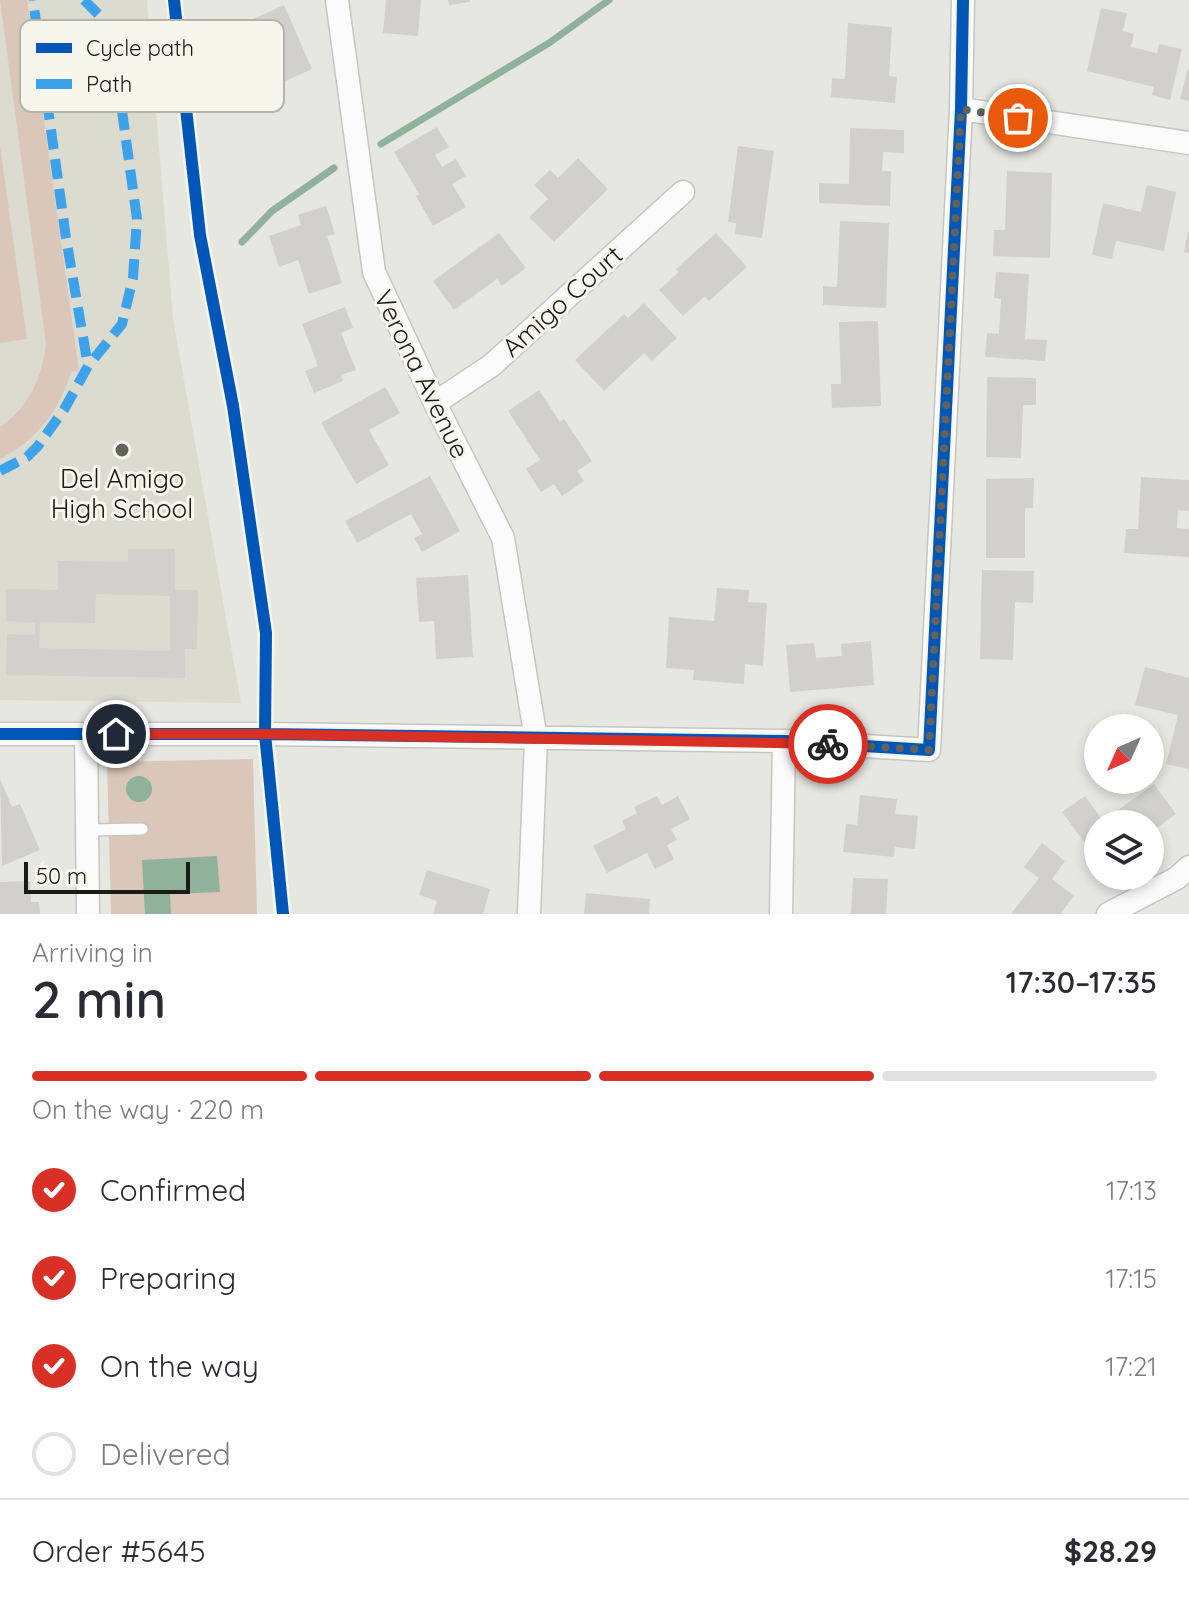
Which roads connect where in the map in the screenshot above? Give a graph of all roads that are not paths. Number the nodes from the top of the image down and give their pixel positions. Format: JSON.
{"nodes":[{"id":1,"x":337,"y":0,"type":"edge"},
{"id":2,"x":963,"y":0,"type":"edge"},
{"id":3,"x":961,"y":109,"type":"junction"},
{"id":4,"x":1189,"y":143,"type":"edge"},
{"id":5,"x":683,"y":192,"type":"dead end"},
{"id":6,"x":435,"y":403,"type":"junction"},
{"id":7,"x":0,"y":734,"type":"edge"},
{"id":8,"x":86,"y":734,"type":"junction"},
{"id":9,"x":536,"y":739,"type":"junction"},
{"id":10,"x":784,"y":741,"type":"junction"},
{"id":11,"x":142,"y":829,"type":"dead end"},
{"id":12,"x":87,"y":830,"type":"junction"},
{"id":13,"x":1189,"y":867,"type":"edge"},
{"id":14,"x":88,"y":914,"type":"edge"},
{"id":15,"x":529,"y":914,"type":"edge"},
{"id":16,"x":781,"y":914,"type":"edge"},
{"id":17,"x":1108,"y":914,"type":"edge"}],
"edges":[{"from":1,"to":6,"type":"street","name":"Verona Avenue"},
{"from":2,"to":3,"type":"street"},
{"from":3,"to":4,"type":"street"},
{"from":3,"to":10,"type":"street"},
{"from":5,"to":6,"type":"street","name":"Amigo Court"},
{"from":6,"to":9,"type":"street","name":"Verona Avenue"},
{"from":7,"to":8,"type":"street"},
{"from":8,"to":9,"type":"street"},
{"from":8,"to":12,"type":"street"},
{"from":9,"to":10,"type":"street"},
{"from":9,"to":15,"type":"street","name":"Verona Avenue"},
{"from":10,"to":16,"type":"street"},
{"from":11,"to":12,"type":"lane"},
{"from":12,"to":14,"type":"street"},
{"from":13,"to":17,"type":"street"}]}
